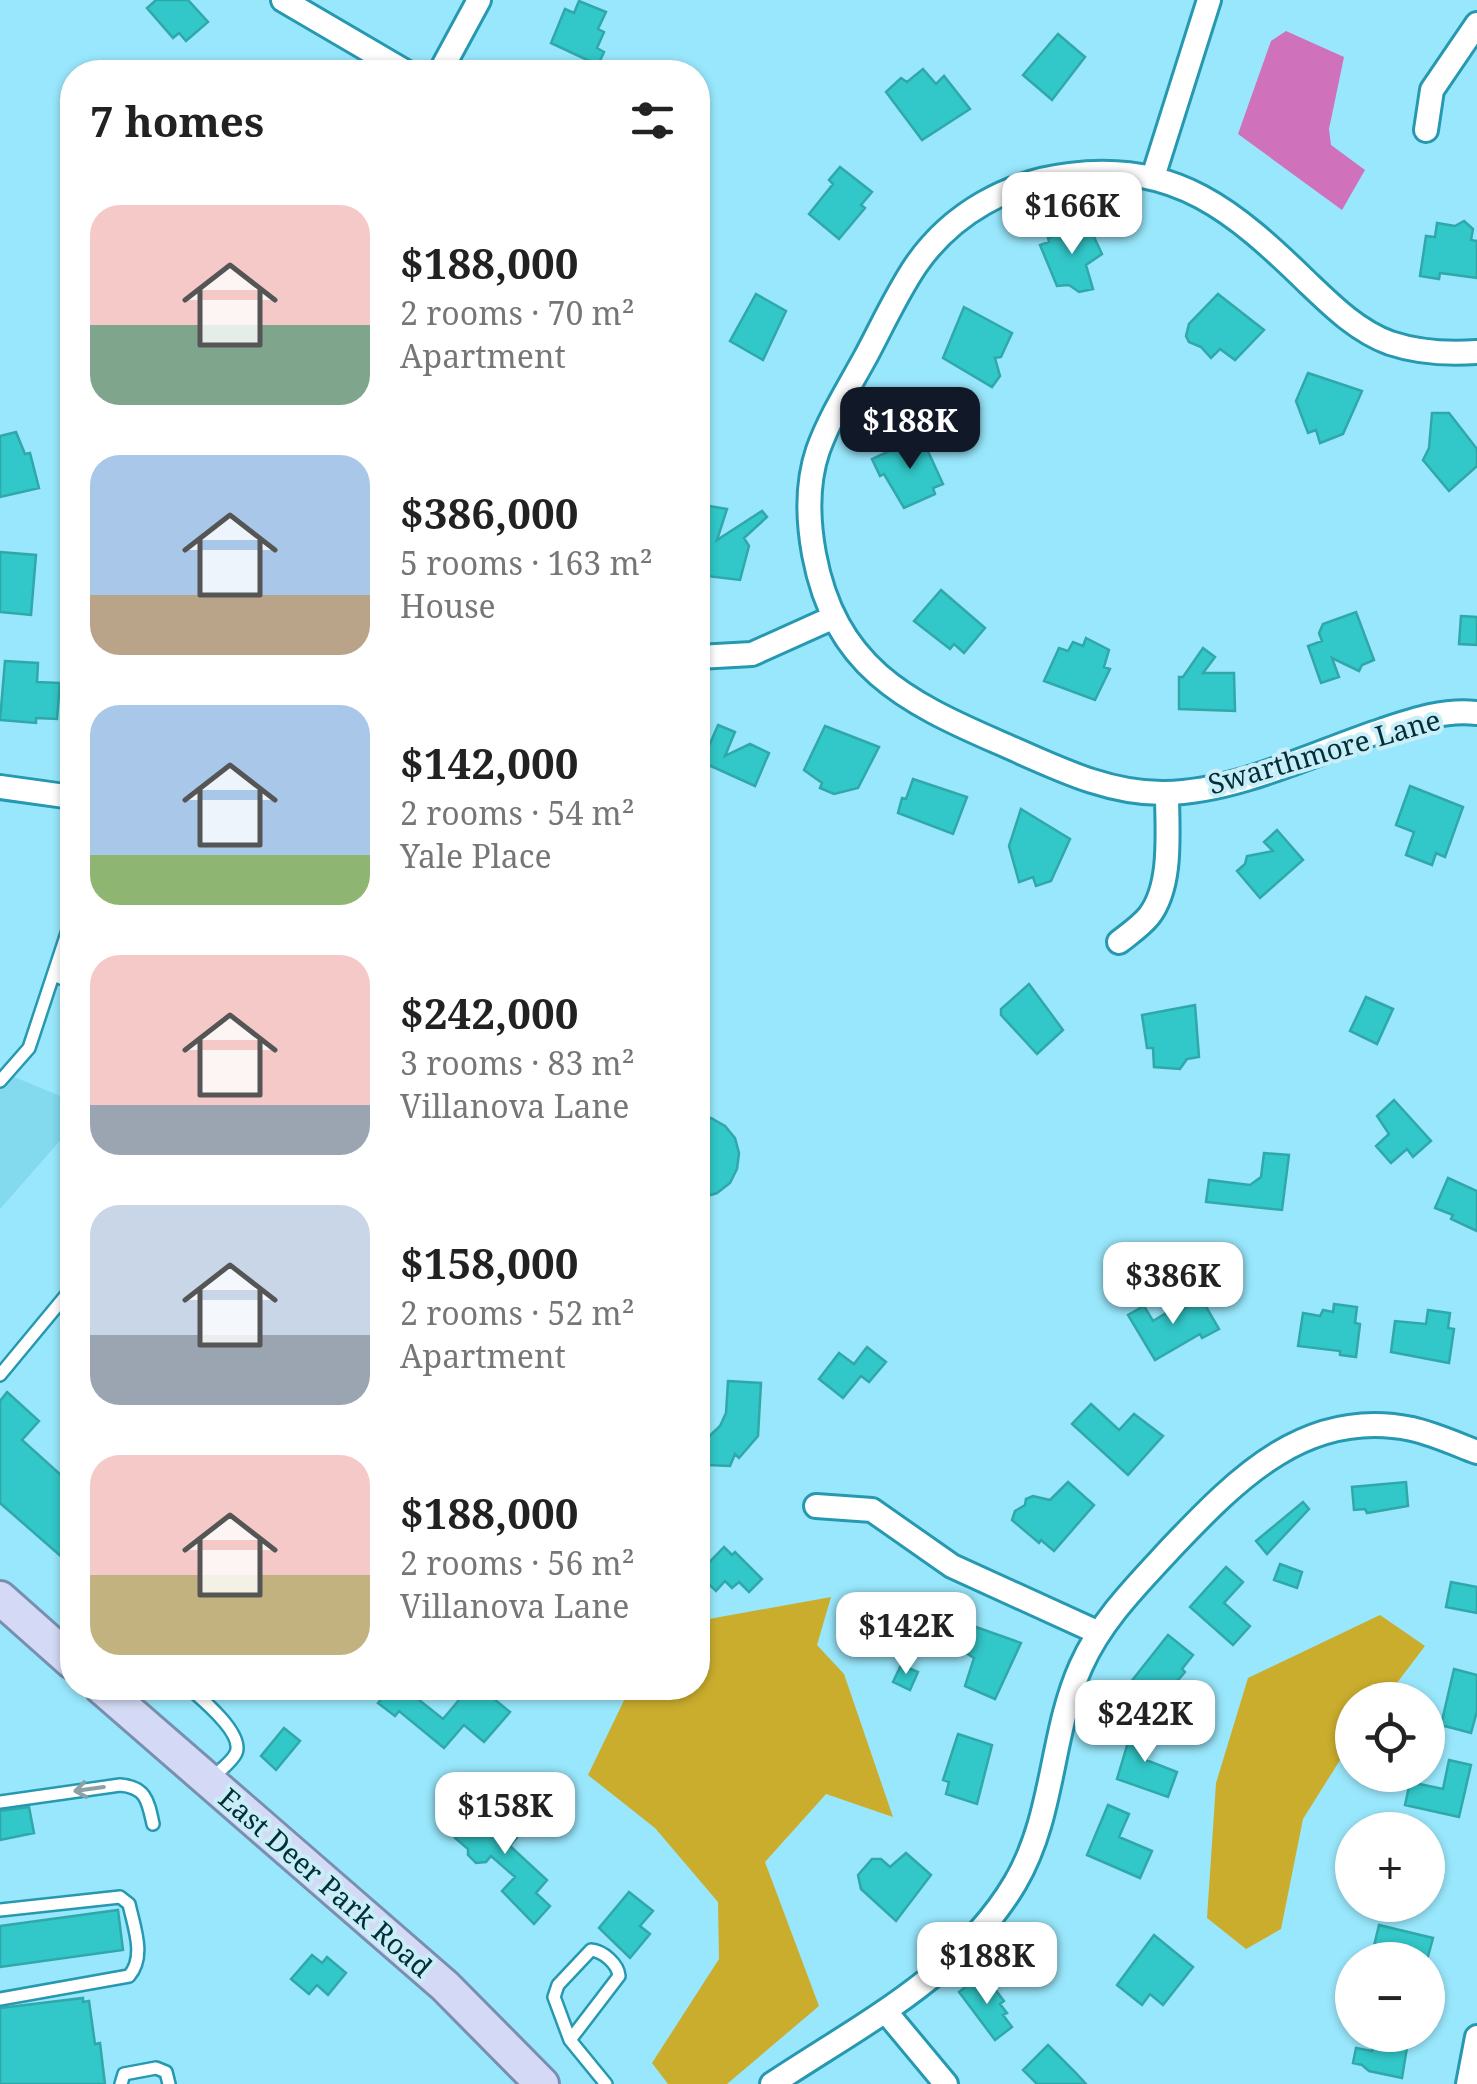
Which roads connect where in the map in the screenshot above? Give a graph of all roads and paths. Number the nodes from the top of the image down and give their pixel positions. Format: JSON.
{"nodes":[{"id":1,"x":284,"y":0,"type":"edge"},
{"id":2,"x":480,"y":0,"type":"edge"},
{"id":3,"x":1209,"y":0,"type":"edge"},
{"id":4,"x":1477,"y":24,"type":"edge"},
{"id":5,"x":386,"y":60,"type":"edge"},
{"id":6,"x":447,"y":60,"type":"edge"},
{"id":7,"x":1426,"y":130,"type":"dead end"},
{"id":8,"x":1153,"y":177,"type":"junction"},
{"id":9,"x":1477,"y":352,"type":"edge"},
{"id":10,"x":832,"y":618,"type":"junction"},
{"id":11,"x":710,"y":656,"type":"edge"},
{"id":12,"x":1477,"y":713,"type":"edge"},
{"id":13,"x":0,"y":787,"type":"edge"},
{"id":14,"x":1168,"y":793,"type":"junction"},
{"id":15,"x":60,"y":795,"type":"edge"},
{"id":16,"x":1119,"y":942,"type":"dead end"},
{"id":17,"x":60,"y":957,"type":"edge"},
{"id":18,"x":54,"y":975,"type":"junction"},
{"id":19,"x":60,"y":978,"type":"edge"},
{"id":20,"x":0,"y":1082,"type":"edge"},
{"id":21,"x":60,"y":1302,"type":"edge"},
{"id":22,"x":0,"y":1375,"type":"edge"},
{"id":23,"x":1477,"y":1452,"type":"edge"},
{"id":24,"x":816,"y":1506,"type":"dead end"},
{"id":25,"x":0,"y":1598,"type":"edge"},
{"id":26,"x":1099,"y":1633,"type":"junction"},
{"id":27,"x":60,"y":1650,"type":"edge"},
{"id":28,"x":116,"y":1700,"type":"edge"},
{"id":29,"x":202,"y":1700,"type":"edge"},
{"id":30,"x":210,"y":1780,"type":"junction"},
{"id":31,"x":0,"y":1802,"type":"edge"},
{"id":32,"x":153,"y":1824,"type":"dead end"},
{"id":33,"x":0,"y":1910,"type":"edge"},
{"id":34,"x":0,"y":1998,"type":"edge"},
{"id":35,"x":886,"y":2012,"type":"junction"},
{"id":36,"x":1477,"y":2037,"type":"edge"},
{"id":37,"x":570,"y":2040,"type":"junction"},
{"id":38,"x":121,"y":2084,"type":"edge"},
{"id":39,"x":169,"y":2084,"type":"edge"},
{"id":40,"x":542,"y":2084,"type":"edge"},
{"id":41,"x":606,"y":2084,"type":"edge"},
{"id":42,"x":772,"y":2084,"type":"edge"},
{"id":43,"x":946,"y":2084,"type":"edge"},
{"id":44,"x":1468,"y":2084,"type":"edge"}],
"edges":[{"from":1,"to":5,"type":"street"},
{"from":2,"to":6,"type":"street"},
{"from":3,"to":8,"type":"street"},
{"from":4,"to":7,"type":"street"},
{"from":8,"to":9,"type":"street","name":"Swarthmore Lane"},
{"from":8,"to":10,"type":"street","name":"Swarthmore Lane"},
{"from":10,"to":11,"type":"street"},
{"from":10,"to":14,"type":"street","name":"Swarthmore Lane"},
{"from":12,"to":14,"type":"street","name":"Swarthmore Lane"},
{"from":13,"to":15,"type":"street"},
{"from":14,"to":16,"type":"street"},
{"from":17,"to":18,"type":"lane"},
{"from":18,"to":19,"type":"lane"},
{"from":18,"to":20,"type":"lane"},
{"from":21,"to":22,"type":"lane"},
{"from":23,"to":26,"type":"street"},
{"from":24,"to":26,"type":"street"},
{"from":25,"to":27,"type":"main road"},
{"from":26,"to":35,"type":"street"},
{"from":28,"to":30,"type":"main road","name":"East Deer Park Road"},
{"from":29,"to":30,"type":"lane"},
{"from":30,"to":40,"type":"main road","name":"East Deer Park Road"},
{"from":32,"to":31,"type":"lane","one_way":true},
{"from":33,"to":34,"type":"lane"},
{"from":35,"to":42,"type":"street"},
{"from":35,"to":43,"type":"street"},
{"from":36,"to":44,"type":"street"},
{"from":37,"to":37,"type":"lane"},
{"from":37,"to":41,"type":"lane"},
{"from":38,"to":39,"type":"lane"}]}
